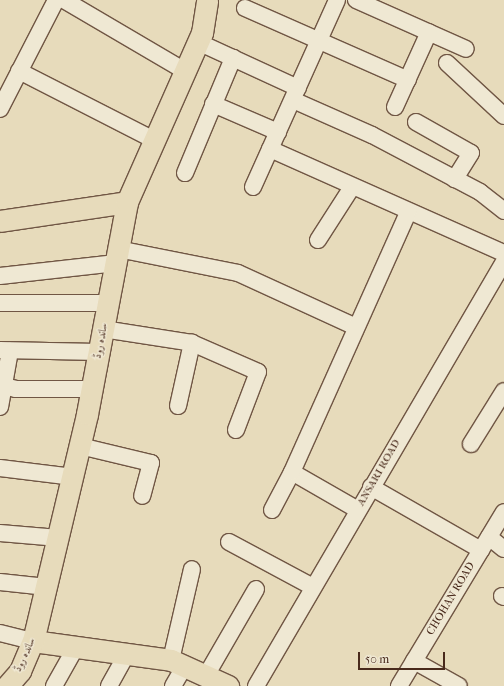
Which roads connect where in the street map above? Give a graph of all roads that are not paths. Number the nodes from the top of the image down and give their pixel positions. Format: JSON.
{"nodes":[{"id":1,"x":56,"y":0,"type":"edge"},
{"id":2,"x":64,"y":0,"type":"edge"},
{"id":3,"x":207,"y":0,"type":"edge"},
{"id":4,"x":337,"y":0,"type":"edge"},
{"id":5,"x":356,"y":0,"type":"edge"},
{"id":6,"x":245,"y":8,"type":"dead end"},
{"id":7,"x":430,"y":32,"type":"junction"},
{"id":8,"x":198,"y":42,"type":"junction"},
{"id":9,"x":319,"y":42,"type":"junction"},
{"id":10,"x":466,"y":49,"type":"dead end"},
{"id":11,"x":233,"y":58,"type":"junction"},
{"id":12,"x":447,"y":63,"type":"dead end"},
{"id":13,"x":185,"y":70,"type":"junction"},
{"id":14,"x":19,"y":71,"type":"junction"},
{"id":15,"x":408,"y":80,"type":"junction"},
{"id":16,"x":295,"y":94,"type":"junction"},
{"id":17,"x":214,"y":104,"type":"junction"},
{"id":18,"x":395,"y":107,"type":"dead end"},
{"id":19,"x":0,"y":109,"type":"edge"},
{"id":20,"x":504,"y":116,"type":"edge"},
{"id":21,"x":416,"y":122,"type":"dead end"},
{"id":22,"x":278,"y":132,"type":"junction"},
{"id":23,"x":154,"y":140,"type":"junction"},
{"id":24,"x":270,"y":149,"type":"junction"},
{"id":25,"x":184,"y":173,"type":"dead end"},
{"id":26,"x":455,"y":179,"type":"junction"},
{"id":27,"x":253,"y":187,"type":"dead end"},
{"id":28,"x":352,"y":187,"type":"junction"},
{"id":29,"x":127,"y":202,"type":"junction"},
{"id":30,"x":504,"y":210,"type":"edge"},
{"id":31,"x":408,"y":213,"type":"junction"},
{"id":32,"x":0,"y":220,"type":"edge"},
{"id":33,"x":318,"y":240,"type":"dead end"},
{"id":34,"x":504,"y":253,"type":"edge"},
{"id":35,"x":117,"y":256,"type":"junction"},
{"id":36,"x":504,"y":261,"type":"edge"},
{"id":37,"x":0,"y":276,"type":"edge"},
{"id":38,"x":0,"y":303,"type":"edge"},
{"id":39,"x":108,"y":303,"type":"junction"},
{"id":40,"x":356,"y":327,"type":"junction"},
{"id":41,"x":103,"y":329,"type":"junction"},
{"id":42,"x":192,"y":343,"type":"junction"},
{"id":43,"x":5,"y":350,"type":"edge"},
{"id":44,"x":99,"y":352,"type":"junction"},
{"id":45,"x":2,"y":385,"type":"edge"},
{"id":46,"x":92,"y":389,"type":"junction"},
{"id":47,"x":504,"y":391,"type":"edge"},
{"id":48,"x":178,"y":406,"type":"dead end"},
{"id":49,"x":0,"y":407,"type":"edge"},
{"id":50,"x":236,"y":430,"type":"dead end"},
{"id":51,"x":471,"y":444,"type":"dead end"},
{"id":52,"x":80,"y":446,"type":"junction"},
{"id":53,"x":0,"y":468,"type":"edge"},
{"id":54,"x":292,"y":472,"type":"junction"},
{"id":55,"x":73,"y":477,"type":"junction"},
{"id":56,"x":371,"y":488,"type":"junction"},
{"id":57,"x":142,"y":496,"type":"dead end"},
{"id":58,"x":272,"y":510,"type":"dead end"},
{"id":59,"x":358,"y":510,"type":"junction"},
{"id":60,"x":504,"y":512,"type":"edge"},
{"id":61,"x":0,"y":533,"type":"edge"},
{"id":62,"x":58,"y":538,"type":"junction"},
{"id":63,"x":229,"y":542,"type":"dead end"},
{"id":64,"x":485,"y":544,"type":"junction"},
{"id":65,"x":504,"y":549,"type":"edge"},
{"id":66,"x":192,"y":568,"type":"dead end"},
{"id":67,"x":0,"y":582,"type":"edge"},
{"id":68,"x":46,"y":587,"type":"junction"},
{"id":69,"x":313,"y":587,"type":"junction"},
{"id":70,"x":256,"y":589,"type":"dead end"},
{"id":71,"x":0,"y":633,"type":"edge"},
{"id":72,"x":33,"y":641,"type":"junction"},
{"id":73,"x":76,"y":647,"type":"junction"},
{"id":74,"x":127,"y":653,"type":"junction"},
{"id":75,"x":414,"y":661,"type":"junction"},
{"id":76,"x":178,"y":663,"type":"junction"},
{"id":77,"x":206,"y":674,"type":"junction"},
{"id":78,"x":7,"y":686,"type":"edge"},
{"id":79,"x":54,"y":686,"type":"edge"},
{"id":80,"x":109,"y":686,"type":"edge"},
{"id":81,"x":173,"y":686,"type":"edge"},
{"id":82,"x":228,"y":686,"type":"edge"},
{"id":83,"x":256,"y":686,"type":"edge"},
{"id":84,"x":399,"y":686,"type":"edge"},
{"id":85,"x":459,"y":686,"type":"edge"}],
"edges":[{"from":1,"to":14,"type":"street"},
{"from":2,"to":13,"type":"street"},
{"from":3,"to":8,"type":"main road","name":"ساندہ روڈ"},
{"from":4,"to":9,"type":"street"},
{"from":5,"to":7,"type":"street"},
{"from":6,"to":9,"type":"street"},
{"from":7,"to":10,"type":"street"},
{"from":7,"to":15,"type":"street"},
{"from":8,"to":11,"type":"street"},
{"from":8,"to":13,"type":"main road","name":"ساندہ روڈ"},
{"from":9,"to":15,"type":"street"},
{"from":9,"to":16,"type":"street"},
{"from":11,"to":16,"type":"street"},
{"from":11,"to":17,"type":"street"},
{"from":12,"to":20,"type":"street"},
{"from":13,"to":23,"type":"main road","name":"ساندہ روڈ"},
{"from":14,"to":19,"type":"street"},
{"from":14,"to":23,"type":"street"},
{"from":15,"to":18,"type":"street"},
{"from":16,"to":22,"type":"street"},
{"from":16,"to":26,"type":"street"},
{"from":17,"to":22,"type":"street"},
{"from":17,"to":25,"type":"street"},
{"from":21,"to":26,"type":"street"},
{"from":22,"to":24,"type":"street"},
{"from":23,"to":29,"type":"main road","name":"ساندہ روڈ"},
{"from":24,"to":27,"type":"street"},
{"from":24,"to":28,"type":"street"},
{"from":26,"to":30,"type":"street"},
{"from":28,"to":31,"type":"street"},
{"from":28,"to":33,"type":"street"},
{"from":29,"to":32,"type":"main road"},
{"from":29,"to":35,"type":"main road","name":"ساندہ روڈ"},
{"from":31,"to":34,"type":"street"},
{"from":31,"to":40,"type":"street"},
{"from":35,"to":37,"type":"street"},
{"from":35,"to":39,"type":"main road","name":"ساندہ روڈ"},
{"from":35,"to":40,"type":"street"},
{"from":36,"to":56,"type":"street","name":"ANSARI ROAD"},
{"from":38,"to":39,"type":"street"},
{"from":39,"to":41,"type":"main road","name":"ساندہ روڈ"},
{"from":40,"to":54,"type":"street"},
{"from":41,"to":42,"type":"street"},
{"from":41,"to":44,"type":"main road","name":"ساندہ روڈ"},
{"from":42,"to":48,"type":"street"},
{"from":42,"to":50,"type":"street"},
{"from":43,"to":44,"type":"street"},
{"from":43,"to":45,"type":"street"},
{"from":44,"to":46,"type":"main road","name":"ساندہ روڈ"},
{"from":45,"to":46,"type":"street"},
{"from":45,"to":49,"type":"street"},
{"from":46,"to":52,"type":"main road","name":"ساندہ روڈ"},
{"from":47,"to":51,"type":"street"},
{"from":52,"to":55,"type":"main road","name":"ساندہ روڈ"},
{"from":52,"to":57,"type":"street"},
{"from":53,"to":55,"type":"street"},
{"from":54,"to":58,"type":"street"},
{"from":54,"to":59,"type":"street"},
{"from":55,"to":62,"type":"main road","name":"ساندہ روڈ"},
{"from":56,"to":59,"type":"street","name":"ANSARI ROAD"},
{"from":56,"to":64,"type":"street"},
{"from":59,"to":69,"type":"street","name":"ANSARI ROAD"},
{"from":60,"to":64,"type":"street","name":"CHOHAN ROAD"},
{"from":61,"to":62,"type":"street"},
{"from":62,"to":68,"type":"main road","name":"ساندہ روڈ"},
{"from":63,"to":69,"type":"street"},
{"from":64,"to":65,"type":"street"},
{"from":64,"to":75,"type":"street","name":"CHOHAN ROAD"},
{"from":66,"to":76,"type":"street"},
{"from":67,"to":68,"type":"street"},
{"from":68,"to":72,"type":"main road","name":"ساندہ روڈ"},
{"from":69,"to":83,"type":"street","name":"ANSARI ROAD"},
{"from":70,"to":77,"type":"street"},
{"from":71,"to":72,"type":"street"},
{"from":72,"to":73,"type":"main road"},
{"from":72,"to":78,"type":"main road","name":"ساندہ روڈ"},
{"from":73,"to":74,"type":"main road"},
{"from":73,"to":79,"type":"street"},
{"from":74,"to":76,"type":"main road"},
{"from":74,"to":80,"type":"street"},
{"from":75,"to":84,"type":"street","name":"CHOHAN ROAD"},
{"from":75,"to":85,"type":"street"},
{"from":76,"to":77,"type":"main road"},
{"from":76,"to":81,"type":"street"},
{"from":77,"to":82,"type":"main road"}]}
